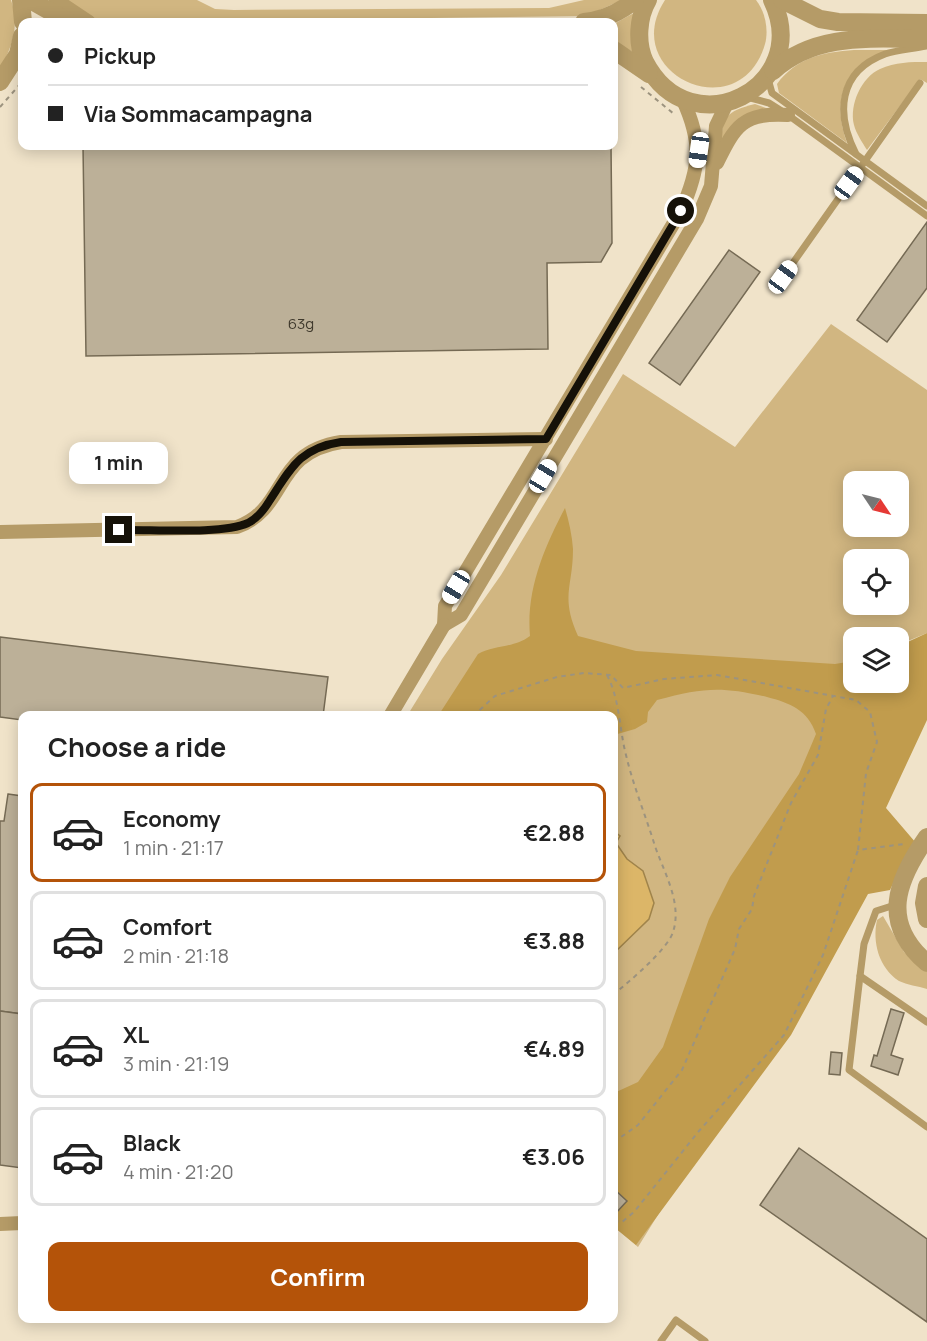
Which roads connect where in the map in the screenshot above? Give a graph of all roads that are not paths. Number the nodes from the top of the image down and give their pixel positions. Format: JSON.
{"nodes":[{"id":1,"x":21,"y":0,"type":"edge"},
{"id":2,"x":30,"y":0,"type":"edge"},
{"id":3,"x":56,"y":0,"type":"edge"},
{"id":4,"x":635,"y":0,"type":"edge"},
{"id":5,"x":648,"y":0,"type":"edge"},
{"id":6,"x":772,"y":0,"type":"edge"},
{"id":7,"x":782,"y":0,"type":"edge"},
{"id":8,"x":23,"y":18,"type":"edge"},
{"id":9,"x":62,"y":18,"type":"edge"},
{"id":10,"x":83,"y":18,"type":"edge"},
{"id":11,"x":605,"y":18,"type":"edge"},
{"id":12,"x":927,"y":23,"type":"edge"},
{"id":13,"x":927,"y":39,"type":"edge"},
{"id":14,"x":927,"y":46,"type":"edge"},
{"id":15,"x":18,"y":54,"type":"edge"},
{"id":16,"x":618,"y":54,"type":"edge"},
{"id":17,"x":18,"y":68,"type":"edge"},
{"id":18,"x":768,"y":76,"type":"junction"},
{"id":19,"x":645,"y":80,"type":"junction"},
{"id":20,"x":0,"y":83,"type":"edge"},
{"id":21,"x":920,"y":83,"type":"dead end"},
{"id":22,"x":683,"y":100,"type":"junction"},
{"id":23,"x":733,"y":101,"type":"junction"},
{"id":24,"x":788,"y":115,"type":"junction"},
{"id":25,"x":861,"y":162,"type":"junction"},
{"id":26,"x":713,"y":174,"type":"junction"},
{"id":27,"x":927,"y":206,"type":"edge"},
{"id":28,"x":927,"y":216,"type":"edge"},
{"id":29,"x":783,"y":277,"type":"dead end"},
{"id":30,"x":546,"y":439,"type":"junction"},
{"id":31,"x":0,"y":531,"type":"edge"},
{"id":32,"x":444,"y":625,"type":"junction"},
{"id":33,"x":393,"y":711,"type":"edge"},
{"id":34,"x":922,"y":844,"type":"edge"},
{"id":35,"x":927,"y":886,"type":"edge"},
{"id":36,"x":898,"y":904,"type":"junction"},
{"id":37,"x":927,"y":918,"type":"edge"},
{"id":38,"x":927,"y":963,"type":"edge"},
{"id":39,"x":860,"y":976,"type":"junction"},
{"id":40,"x":927,"y":1022,"type":"edge"},
{"id":41,"x":927,"y":1127,"type":"edge"},
{"id":42,"x":18,"y":1223,"type":"edge"},
{"id":43,"x":0,"y":1224,"type":"edge"},
{"id":44,"x":661,"y":1341,"type":"edge"},
{"id":45,"x":705,"y":1341,"type":"edge"}],
"edges":[{"from":1,"to":8,"type":"street"},
{"from":2,"to":9,"type":"street"},
{"from":3,"to":10,"type":"street"},
{"from":4,"to":11,"type":"street"},
{"from":5,"to":19,"type":"street"},
{"from":6,"to":18,"type":"street"},
{"from":7,"to":12,"type":"street"},
{"from":13,"to":18,"type":"street"},
{"from":14,"to":25,"type":"lane"},
{"from":15,"to":20,"type":"street"},
{"from":16,"to":19,"type":"street"},
{"from":17,"to":20,"type":"street"},
{"from":18,"to":23,"type":"street"},
{"from":18,"to":25,"type":"lane"},
{"from":19,"to":22,"type":"street"},
{"from":21,"to":25,"type":"lane"},
{"from":22,"to":23,"type":"street"},
{"from":22,"to":30,"type":"street"},
{"from":23,"to":24,"type":"lane"},
{"from":23,"to":26,"type":"street"},
{"from":24,"to":25,"type":"lane"},
{"from":24,"to":26,"type":"street"},
{"from":25,"to":27,"type":"lane"},
{"from":25,"to":28,"type":"lane"},
{"from":25,"to":29,"type":"lane"},
{"from":26,"to":32,"type":"street"},
{"from":30,"to":31,"type":"street"},
{"from":30,"to":32,"type":"street"},
{"from":32,"to":33,"type":"street"},
{"from":34,"to":36,"type":"street"},
{"from":35,"to":37,"type":"street"},
{"from":36,"to":38,"type":"street"},
{"from":36,"to":39,"type":"lane"},
{"from":39,"to":40,"type":"lane"},
{"from":39,"to":41,"type":"lane"},
{"from":42,"to":43,"type":"street"},
{"from":44,"to":45,"type":"lane"}]}
